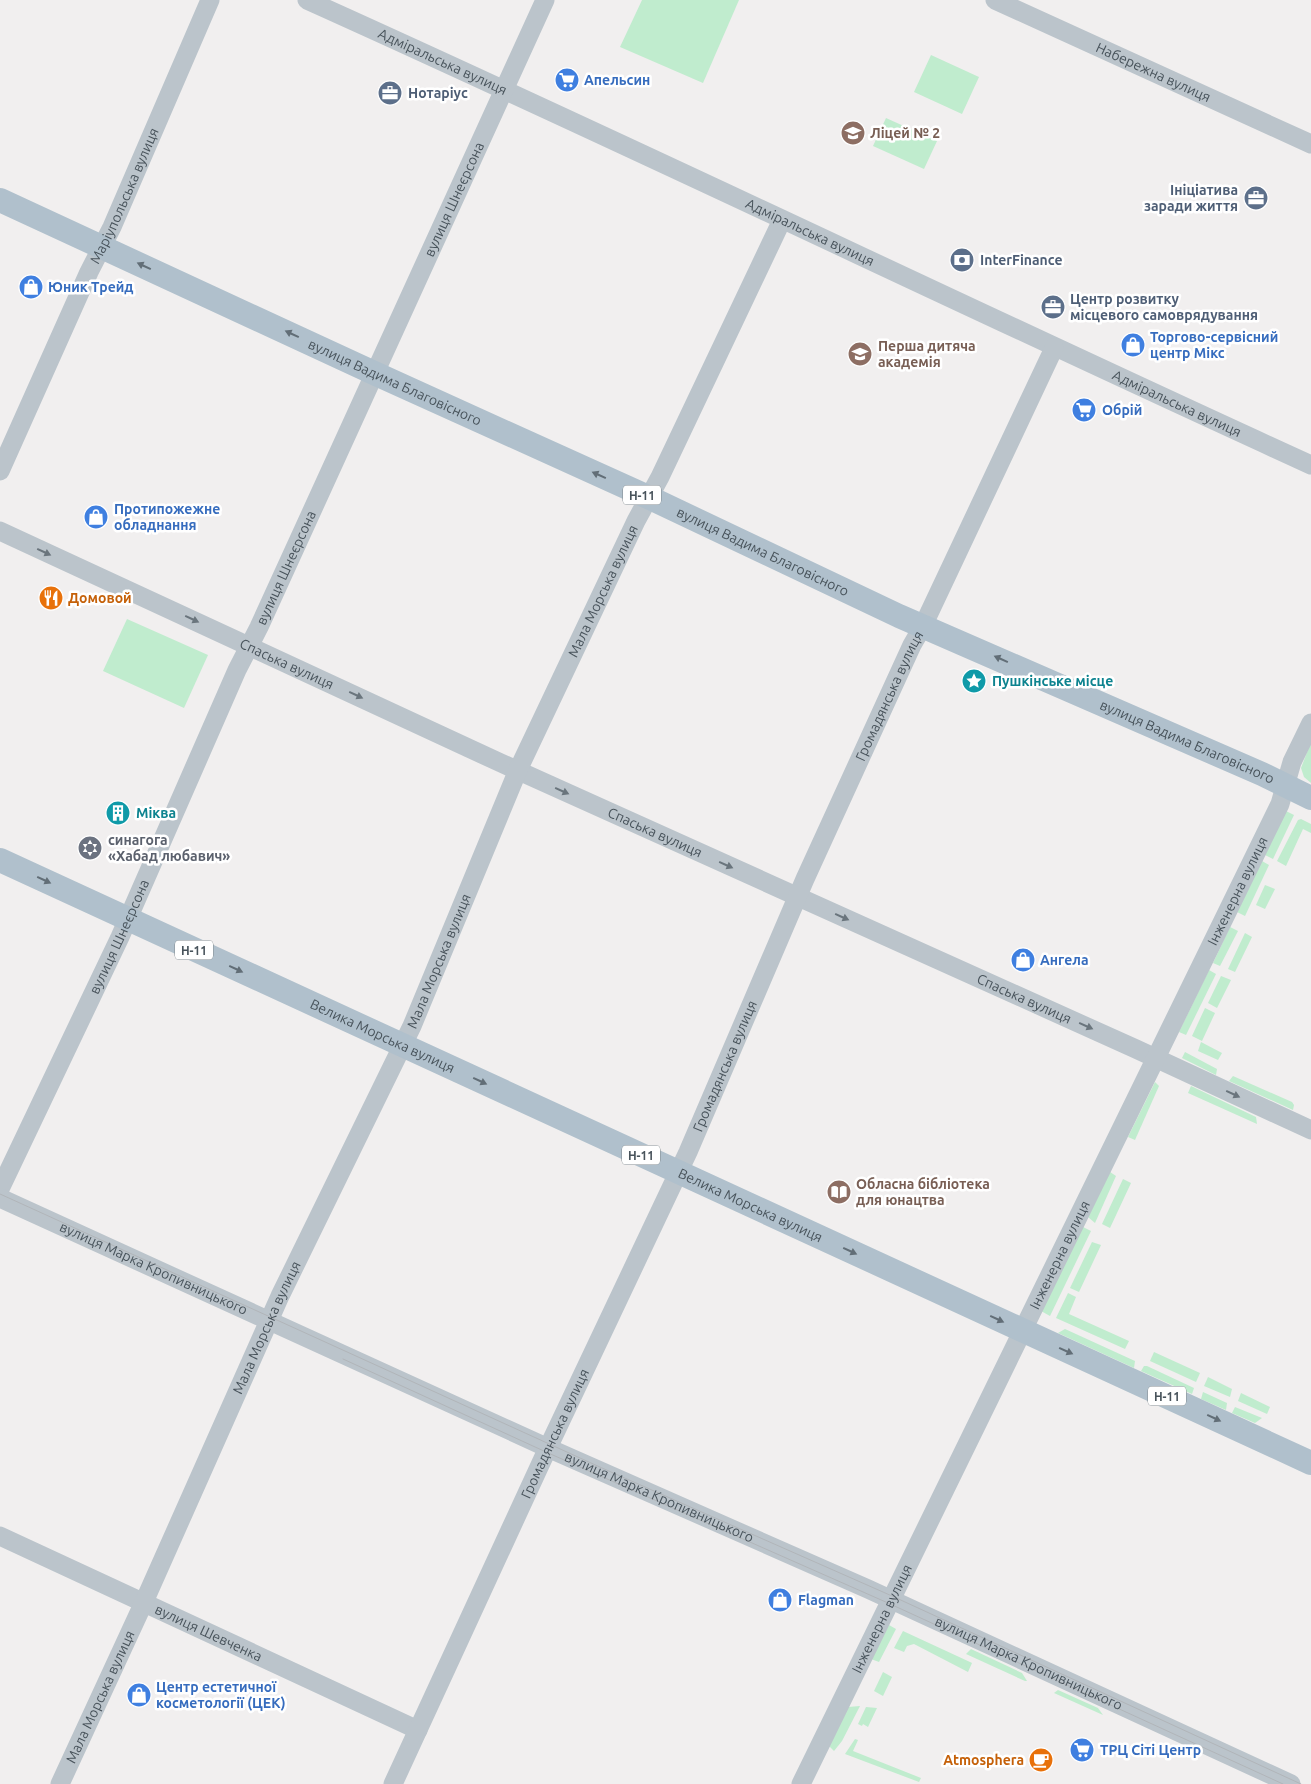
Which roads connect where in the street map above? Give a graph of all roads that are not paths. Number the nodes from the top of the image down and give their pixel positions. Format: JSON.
{"nodes":[{"id":1,"x":210,"y":0,"type":"edge"},
{"id":2,"x":307,"y":0,"type":"edge"},
{"id":3,"x":545,"y":0,"type":"edge"},
{"id":4,"x":995,"y":0,"type":"edge"},
{"id":5,"x":504,"y":89,"type":"junction"},
{"id":6,"x":1311,"y":144,"type":"edge"},
{"id":7,"x":0,"y":200,"type":"edge"},
{"id":8,"x":782,"y":220,"type":"junction"},
{"id":9,"x":102,"y":246,"type":"junction"},
{"id":10,"x":1054,"y":348,"type":"junction"},
{"id":11,"x":374,"y":373,"type":"junction"},
{"id":12,"x":1311,"y":466,"type":"edge"},
{"id":13,"x":0,"y":471,"type":"edge"},
{"id":14,"x":648,"y":497,"type":"junction"},
{"id":15,"x":0,"y":532,"type":"edge"},
{"id":16,"x":923,"y":626,"type":"junction"},
{"id":17,"x":249,"y":646,"type":"junction"},
{"id":18,"x":1311,"y":723,"type":"edge"},
{"id":19,"x":518,"y":770,"type":"junction"},
{"id":20,"x":1285,"y":786,"type":"junction"},
{"id":21,"x":1311,"y":798,"type":"edge"},
{"id":22,"x":0,"y":860,"type":"edge"},
{"id":23,"x":797,"y":897,"type":"junction"},
{"id":24,"x":128,"y":919,"type":"junction"},
{"id":25,"x":402,"y":1045,"type":"junction"},
{"id":26,"x":1155,"y":1058,"type":"junction"},
{"id":27,"x":1311,"y":1130,"type":"edge"},
{"id":28,"x":678,"y":1172,"type":"junction"},
{"id":29,"x":0,"y":1189,"type":"edge"},
{"id":30,"x":0,"y":1198,"type":"edge"},
{"id":31,"x":269,"y":1321,"type":"junction"},
{"id":32,"x":1022,"y":1330,"type":"junction"},
{"id":33,"x":548,"y":1448,"type":"junction"},
{"id":34,"x":1311,"y":1463,"type":"edge"},
{"id":35,"x":0,"y":1536,"type":"edge"},
{"id":36,"x":890,"y":1599,"type":"junction"},
{"id":37,"x":144,"y":1602,"type":"junction"},
{"id":38,"x":418,"y":1730,"type":"junction"},
{"id":39,"x":60,"y":1784,"type":"edge"},
{"id":40,"x":393,"y":1784,"type":"edge"},
{"id":41,"x":801,"y":1784,"type":"edge"},
{"id":42,"x":1292,"y":1784,"type":"edge"}],
"edges":[{"from":1,"to":9,"type":"street","name":"Маріупольська вулиця"},
{"from":2,"to":5,"type":"street","name":"Адміральська вулиця"},
{"from":3,"to":5,"type":"street","name":"вулиця Шнеєрсона"},
{"from":4,"to":6,"type":"street","name":"Набережна вулиця"},
{"from":5,"to":8,"type":"street","name":"Адміральська вулиця"},
{"from":5,"to":11,"type":"street","name":"вулиця Шнеєрсона"},
{"from":7,"to":9,"type":"main road","name":"вулиця Вадима Благовісного","number":"Н-11"},
{"from":8,"to":10,"type":"street","name":"Адміральська вулиця"},
{"from":8,"to":14,"type":"street","name":"Мала Морська вулиця"},
{"from":11,"to":9,"type":"main road","name":"вулиця Вадима Благовісного","number":"Н-11","one_way":true},
{"from":9,"to":13,"type":"street","name":"Маріупольська вулиця"},
{"from":10,"to":12,"type":"street","name":"Адміральська вулиця"},
{"from":10,"to":16,"type":"street","name":"Громадянська вулиця"},
{"from":14,"to":11,"type":"main road","name":"вулиця Вадима Благовісного","number":"Н-11","one_way":true},
{"from":11,"to":17,"type":"street","name":"вулиця Шнеєрсона"},
{"from":14,"to":16,"type":"main road","name":"вулиця Вадима Благовісного","number":"Н-11"},
{"from":14,"to":19,"type":"street","name":"Мала Морська вулиця"},
{"from":15,"to":17,"type":"street","name":"Спаська вулиця","one_way":true},
{"from":20,"to":16,"type":"main road","name":"вулиця Вадима Благовісного","number":"Н-11","one_way":true},
{"from":16,"to":23,"type":"street","name":"Громадянська вулиця"},
{"from":17,"to":19,"type":"street","name":"Спаська вулиця","one_way":true},
{"from":17,"to":24,"type":"street","name":"вулиця Шнеєрсона"},
{"from":18,"to":20,"type":"street","name":"Інженерна вулиця"},
{"from":19,"to":23,"type":"street","name":"Спаська вулиця","one_way":true},
{"from":19,"to":25,"type":"street","name":"Мала Морська вулиця"},
{"from":20,"to":21,"type":"main road","name":"вулиця Вадима Благовісного","number":"Н-11"},
{"from":20,"to":26,"type":"street","name":"Інженерна вулиця"},
{"from":22,"to":24,"type":"main road","name":"Велика Морська вулиця","number":"Н-11","one_way":true},
{"from":23,"to":26,"type":"street","name":"Спаська вулиця","one_way":true},
{"from":23,"to":28,"type":"street","name":"Громадянська вулиця"},
{"from":24,"to":25,"type":"main road","name":"Велика Морська вулиця","number":"Н-11","one_way":true},
{"from":24,"to":29,"type":"street","name":"вулиця Шнеєрсона"},
{"from":25,"to":28,"type":"main road","name":"Велика Морська вулиця","number":"Н-11","one_way":true},
{"from":25,"to":31,"type":"street","name":"Мала Морська вулиця"},
{"from":26,"to":27,"type":"street","name":"Спаська вулиця","one_way":true},
{"from":26,"to":32,"type":"street","name":"Інженерна вулиця"},
{"from":28,"to":32,"type":"main road","name":"Велика Морська вулиця","number":"Н-11","one_way":true},
{"from":28,"to":33,"type":"street","name":"Громадянська вулиця"},
{"from":30,"to":31,"type":"street","name":"вулиця Марка Кропивницького"},
{"from":31,"to":33,"type":"street","name":"вулиця Марка Кропивницького"},
{"from":31,"to":37,"type":"street","name":"Мала Морська вулиця"},
{"from":32,"to":34,"type":"main road","name":"Велика Морська вулиця","number":"Н-11","one_way":true},
{"from":32,"to":36,"type":"street","name":"Інженерна вулиця"},
{"from":33,"to":36,"type":"street","name":"вулиця Марка Кропивницького"},
{"from":33,"to":38,"type":"street","name":"Громадянська вулиця"},
{"from":35,"to":37,"type":"street","name":"вулиця Шевченка"},
{"from":36,"to":41,"type":"street","name":"Інженерна вулиця"},
{"from":36,"to":42,"type":"street","name":"вулиця Марка Кропивницького"},
{"from":37,"to":38,"type":"street","name":"вулиця Шевченка"},
{"from":37,"to":39,"type":"street","name":"Мала Морська вулиця"},
{"from":38,"to":40,"type":"street","name":"Громадянська вулиця"}]}
